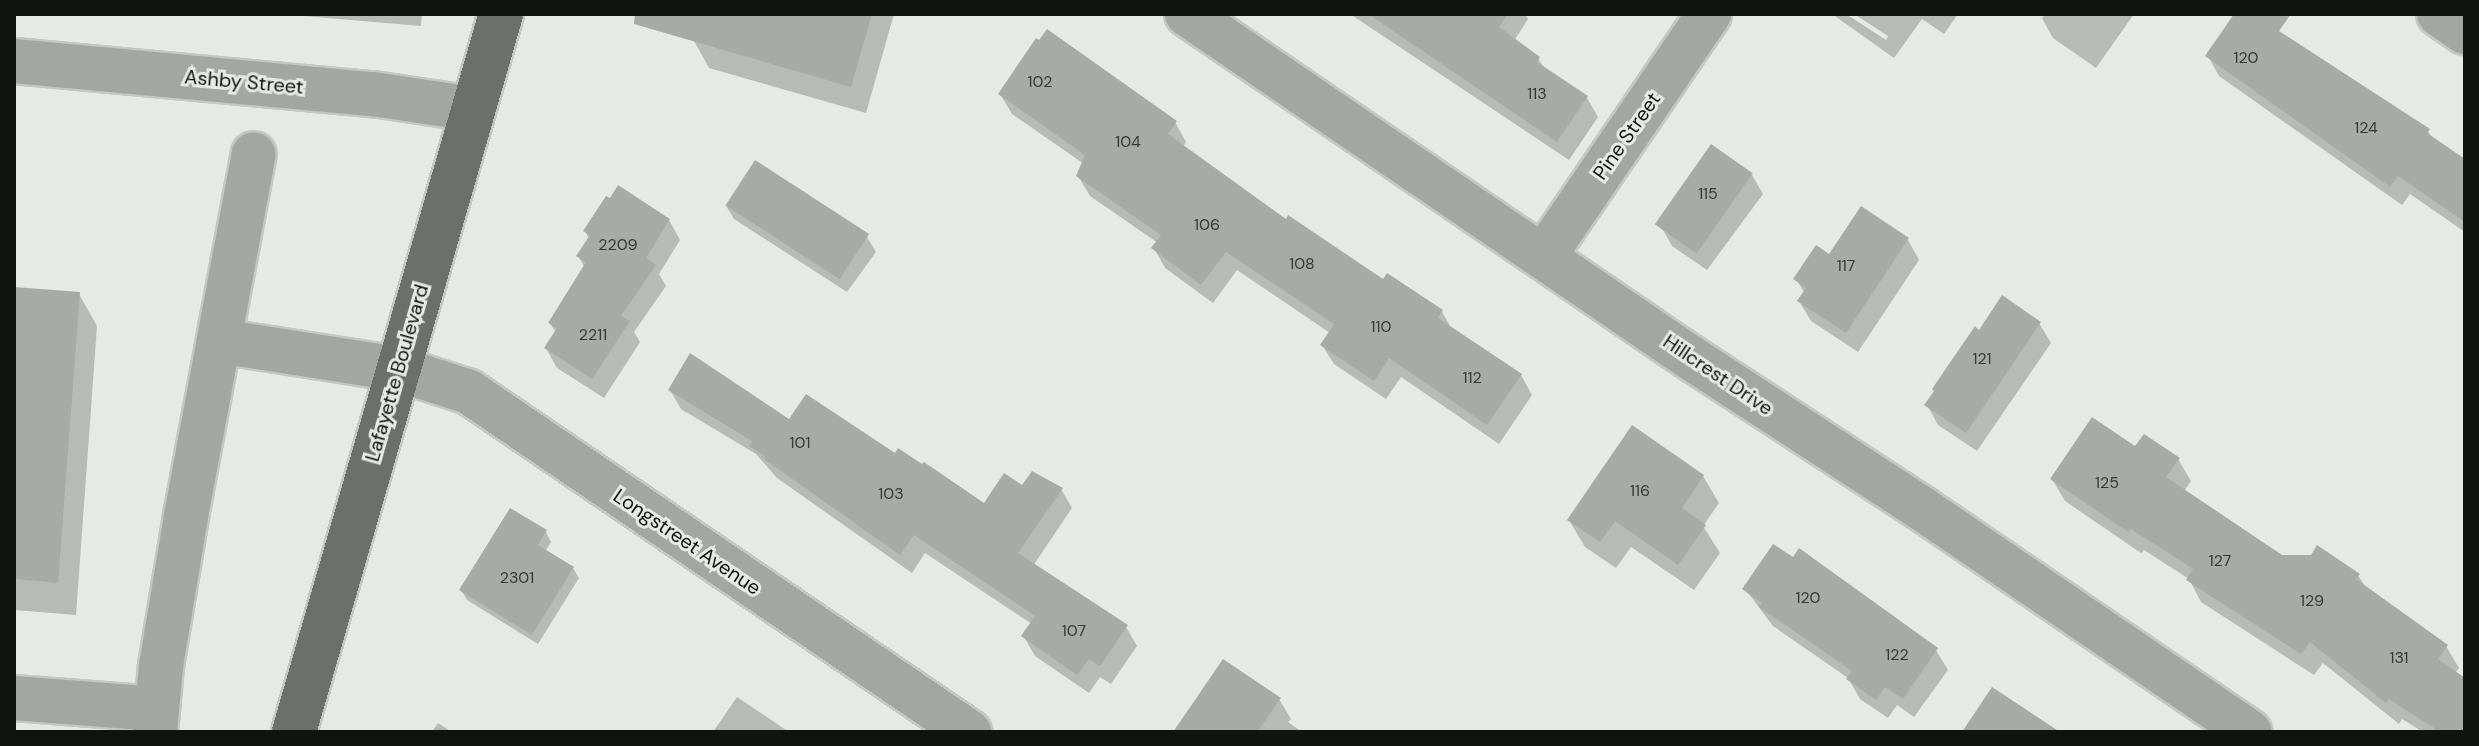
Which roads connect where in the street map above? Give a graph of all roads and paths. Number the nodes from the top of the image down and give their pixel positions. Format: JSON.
{"nodes":[{"id":1,"x":501,"y":14,"type":"edge"},
{"id":2,"x":1187,"y":14,"type":"edge"},
{"id":3,"x":1709,"y":14,"type":"edge"},
{"id":4,"x":2439,"y":14,"type":"edge"},
{"id":5,"x":2465,"y":32,"type":"edge"},
{"id":6,"x":14,"y":61,"type":"edge"},
{"id":7,"x":473,"y":109,"type":"junction"},
{"id":8,"x":254,"y":154,"type":"dead end"},
{"id":9,"x":1544,"y":256,"type":"junction"},
{"id":10,"x":219,"y":341,"type":"junction"},
{"id":11,"x":398,"y":369,"type":"junction"},
{"id":12,"x":14,"y":698,"type":"edge"},
{"id":13,"x":156,"y":720,"type":"edge"},
{"id":14,"x":294,"y":732,"type":"edge"},
{"id":15,"x":969,"y":732,"type":"edge"},
{"id":16,"x":2250,"y":732,"type":"edge"}],
"edges":[{"from":1,"to":7,"type":"main road","name":"Lafayette Boulevard"},
{"from":2,"to":9,"type":"street","name":"Hillcrest Drive"},
{"from":3,"to":9,"type":"street","name":"Pine Street"},
{"from":4,"to":5,"type":"street"},
{"from":6,"to":7,"type":"street","name":"Ashby Street"},
{"from":7,"to":11,"type":"main road","name":"Lafayette Boulevard"},
{"from":8,"to":10,"type":"street"},
{"from":9,"to":16,"type":"street","name":"Hillcrest Drive"},
{"from":10,"to":11,"type":"street","name":"Longstreet Avenue"},
{"from":10,"to":13,"type":"street"},
{"from":11,"to":14,"type":"main road","name":"Lafayette Boulevard"},
{"from":11,"to":15,"type":"street","name":"Longstreet Avenue"},
{"from":12,"to":13,"type":"street"}]}
